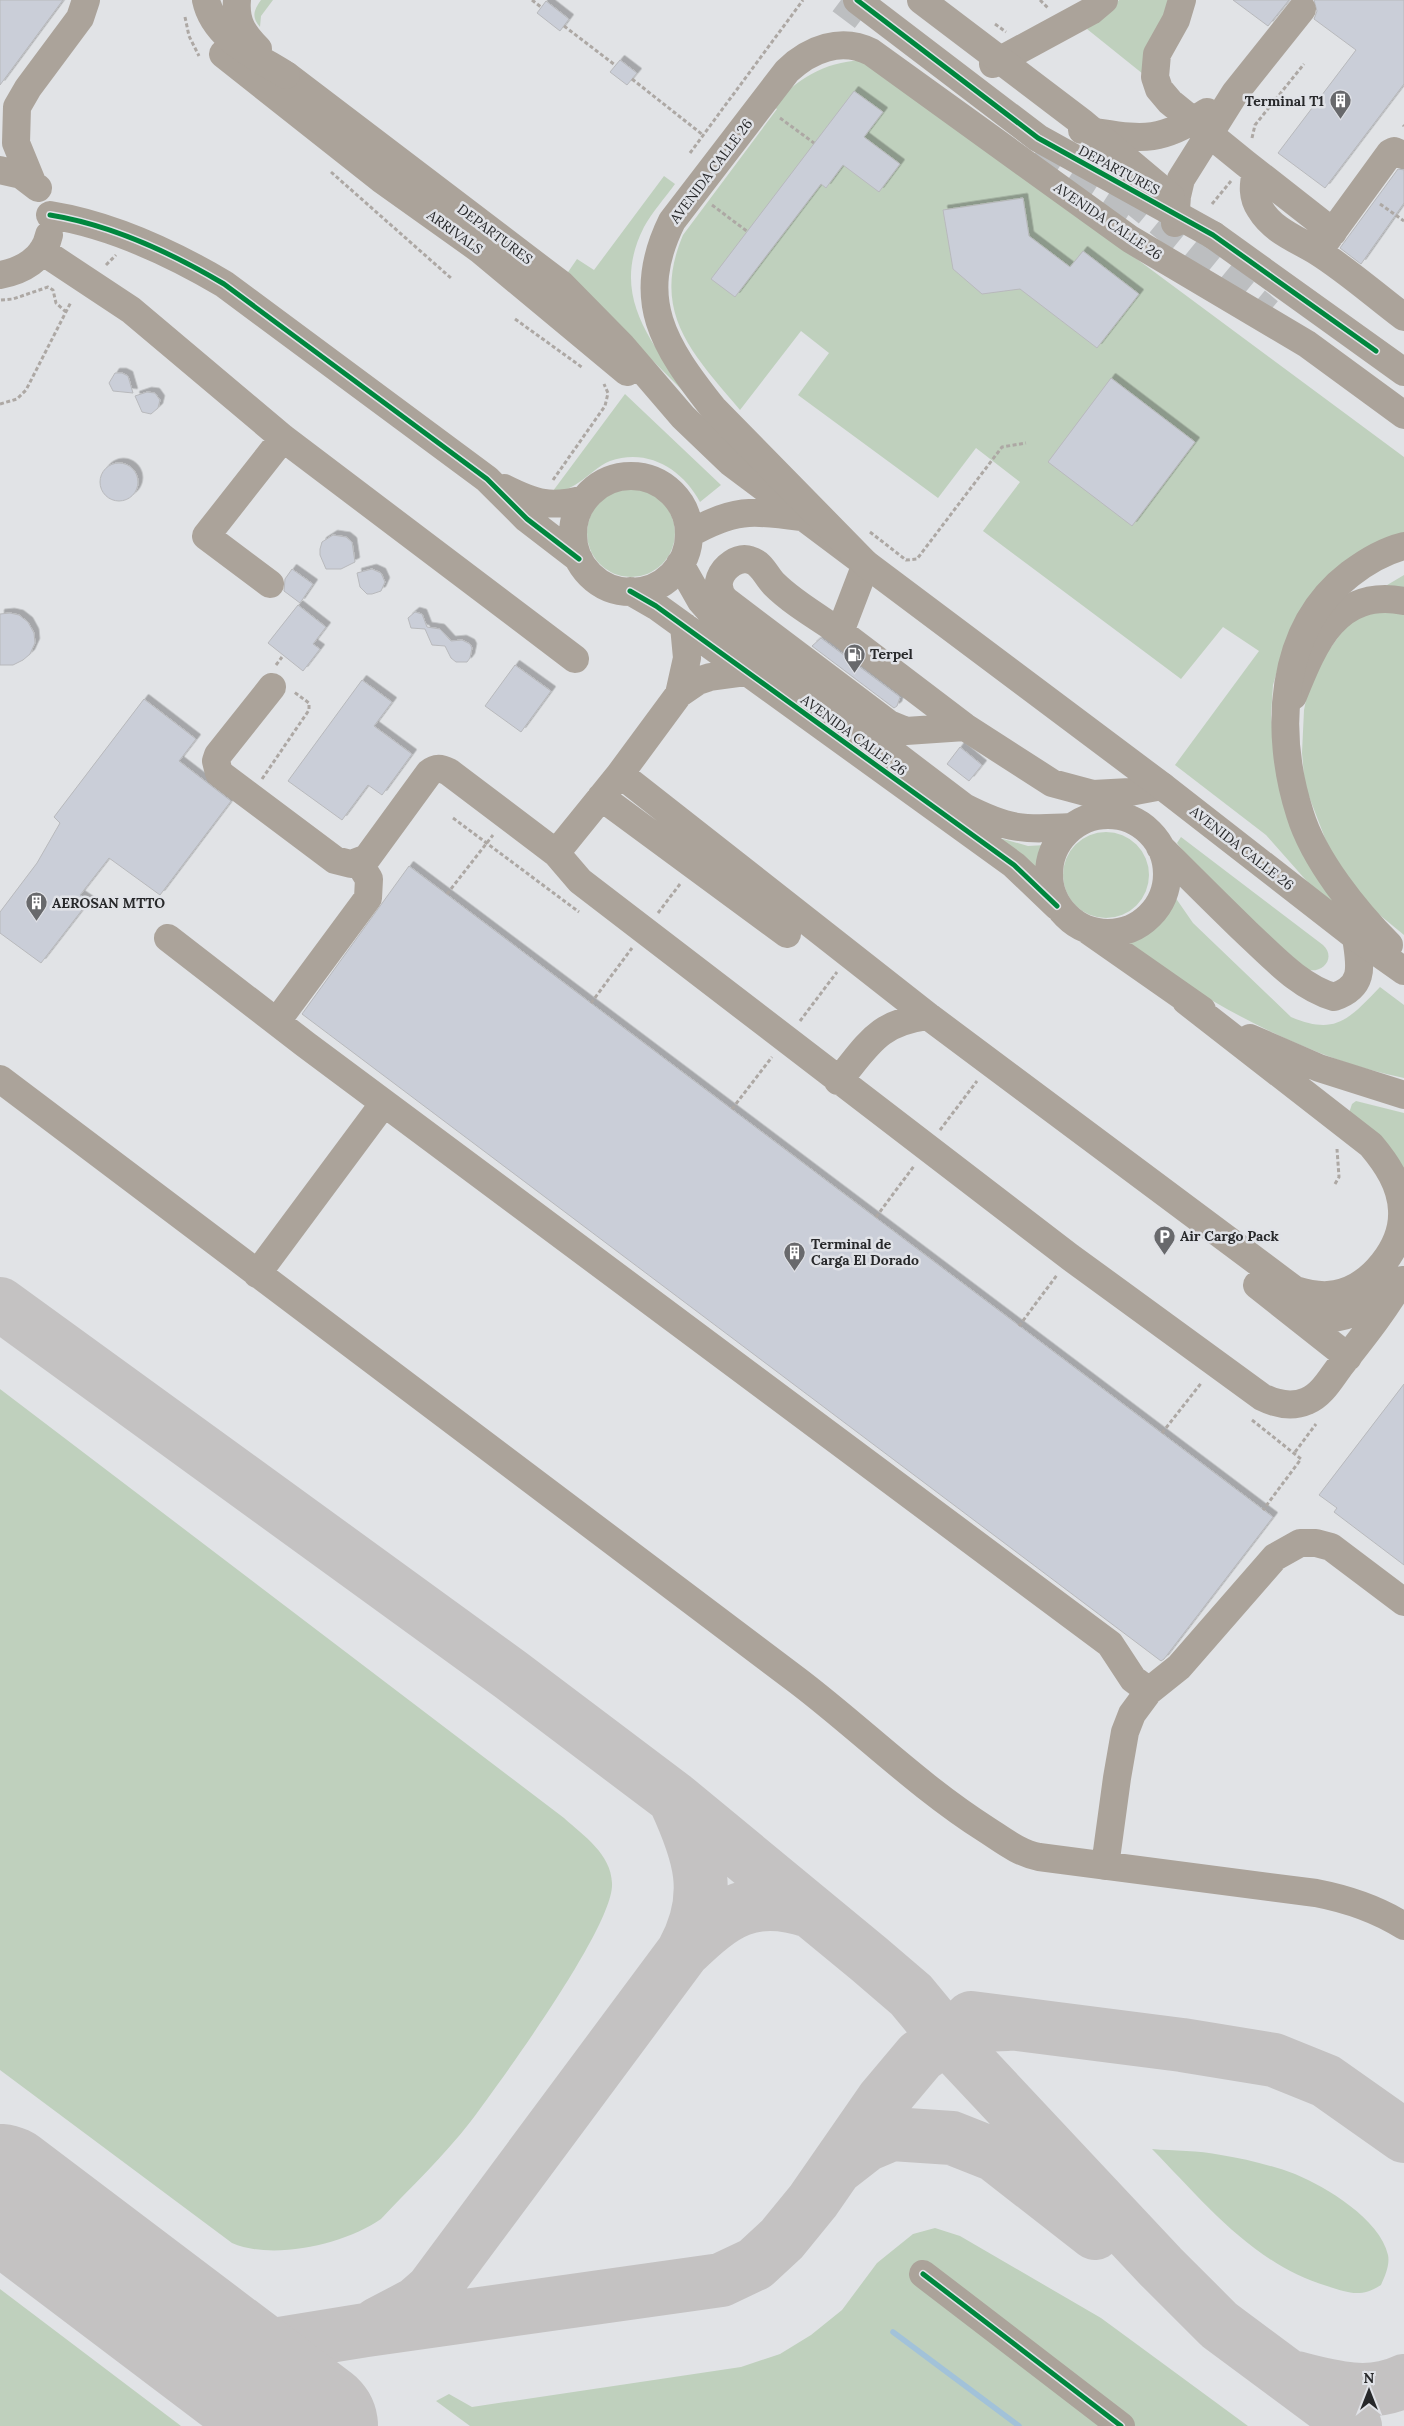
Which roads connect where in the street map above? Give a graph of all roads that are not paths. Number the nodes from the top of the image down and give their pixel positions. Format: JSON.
{"nodes":[{"id":1,"x":86,"y":0,"type":"edge"},
{"id":2,"x":206,"y":0,"type":"edge"},
{"id":3,"x":237,"y":0,"type":"edge"},
{"id":4,"x":858,"y":0,"type":"tunnel mouth"},
{"id":5,"x":921,"y":0,"type":"edge"},
{"id":6,"x":1104,"y":0,"type":"edge"},
{"id":7,"x":1182,"y":0,"type":"edge"},
{"id":8,"x":1302,"y":9,"type":"dead end"},
{"id":9,"x":222,"y":54,"type":"dead end"},
{"id":10,"x":993,"y":64,"type":"dead end"},
{"id":11,"x":286,"y":75,"type":"junction"},
{"id":12,"x":1201,"y":128,"type":"junction"},
{"id":13,"x":1080,"y":130,"type":"dead end"},
{"id":14,"x":1404,"y":155,"type":"edge"},
{"id":15,"x":1246,"y":164,"type":"junction"},
{"id":16,"x":1189,"y":167,"type":"junction"},
{"id":17,"x":0,"y":170,"type":"edge"},
{"id":18,"x":32,"y":182,"type":"junction"},
{"id":19,"x":50,"y":215,"type":"junction"},
{"id":20,"x":1175,"y":229,"type":"dead end"},
{"id":21,"x":1213,"y":235,"type":"junction"},
{"id":22,"x":1325,"y":242,"type":"junction"},
{"id":23,"x":42,"y":251,"type":"junction"},
{"id":24,"x":0,"y":275,"type":"edge"},
{"id":25,"x":1404,"y":317,"type":"edge"},
{"id":26,"x":1404,"y":372,"type":"edge"},
{"id":27,"x":1404,"y":415,"type":"edge"},
{"id":28,"x":683,"y":417,"type":"junction"},
{"id":29,"x":283,"y":438,"type":"junction"},
{"id":30,"x":487,"y":479,"type":"junction"},
{"id":31,"x":585,"y":499,"type":"junction"},
{"id":32,"x":803,"y":517,"type":"junction"},
{"id":33,"x":689,"y":534,"type":"junction"},
{"id":34,"x":1404,"y":546,"type":"edge"},
{"id":35,"x":578,"y":559,"type":"junction"},
{"id":36,"x":680,"y":564,"type":"junction"},
{"id":37,"x":866,"y":564,"type":"junction"},
{"id":38,"x":270,"y":584,"type":"dead end"},
{"id":39,"x":630,"y":591,"type":"junction"},
{"id":40,"x":1404,"y":601,"type":"edge"},
{"id":41,"x":815,"y":616,"type":"junction"},
{"id":42,"x":684,"y":626,"type":"junction"},
{"id":43,"x":840,"y":632,"type":"junction"},
{"id":44,"x":790,"y":649,"type":"junction"},
{"id":45,"x":575,"y":659,"type":"dead end"},
{"id":46,"x":747,"y":672,"type":"junction"},
{"id":47,"x":277,"y":681,"type":"road end"},
{"id":48,"x":676,"y":697,"type":"junction"},
{"id":49,"x":1284,"y":719,"type":"junction"},
{"id":50,"x":965,"y":727,"type":"junction"},
{"id":51,"x":620,"y":774,"type":"junction"},
{"id":52,"x":1162,"y":786,"type":"junction"},
{"id":53,"x":601,"y":797,"type":"junction"},
{"id":54,"x":1072,"y":827,"type":"junction"},
{"id":55,"x":1160,"y":847,"type":"junction"},
{"id":56,"x":556,"y":853,"type":"junction"},
{"id":57,"x":359,"y":863,"type":"junction"},
{"id":58,"x":1057,"y":906,"type":"junction"},
{"id":59,"x":1089,"y":930,"type":"junction"},
{"id":60,"x":787,"y":934,"type":"dead end"},
{"id":61,"x":1356,"y":937,"type":"junction"},
{"id":62,"x":168,"y":938,"type":"dead end"},
{"id":63,"x":1404,"y":960,"type":"edge"},
{"id":64,"x":1404,"y":971,"type":"edge"},
{"id":65,"x":884,"y":980,"type":"junction"},
{"id":66,"x":1186,"y":1001,"type":"junction"},
{"id":67,"x":928,"y":1016,"type":"junction"},
{"id":68,"x":277,"y":1021,"type":"junction"},
{"id":69,"x":881,"y":1030,"type":"junction"},
{"id":70,"x":0,"y":1079,"type":"edge"},
{"id":71,"x":838,"y":1081,"type":"junction"},
{"id":72,"x":1404,"y":1095,"type":"edge"},
{"id":73,"x":384,"y":1103,"type":"junction"},
{"id":74,"x":1231,"y":1244,"type":"junction"},
{"id":75,"x":257,"y":1274,"type":"junction"},
{"id":76,"x":1403,"y":1278,"type":"edge"},
{"id":77,"x":1303,"y":1319,"type":"junction"},
{"id":78,"x":1348,"y":1356,"type":"junction"},
{"id":79,"x":1404,"y":1602,"type":"edge"},
{"id":80,"x":1149,"y":1691,"type":"junction"},
{"id":81,"x":1105,"y":1866,"type":"junction"},
{"id":82,"x":1404,"y":1926,"type":"edge"},
{"id":83,"x":924,"y":2274,"type":"dead end"},
{"id":84,"x":1121,"y":2426,"type":"edge"}],
"edges":[{"from":1,"to":18,"type":"street"},
{"from":2,"to":11,"type":"street","name":"DEPARTURES","bridge":true},
{"from":3,"to":11,"type":"street","name":"DEPARTURES","bridge":true},
{"from":4,"to":21,"type":"street","name":"DEPARTURES","bridge":true},
{"from":5,"to":21,"type":"street","name":"DEPARTURES","bridge":true},
{"from":6,"to":10,"type":"street"},
{"from":7,"to":12,"type":"street"},
{"from":8,"to":12,"type":"street"},
{"from":9,"to":28,"type":"street","name":"ARRIVALS"},
{"from":11,"to":28,"type":"street","name":"DEPARTURES"},
{"from":12,"to":13,"type":"street"},
{"from":12,"to":15,"type":"street"},
{"from":12,"to":16,"type":"street"},
{"from":14,"to":22,"type":"street"},
{"from":15,"to":16,"type":"street"},
{"from":15,"to":22,"type":"street"},
{"from":16,"to":20,"type":"street"},
{"from":17,"to":18,"type":"street"},
{"from":18,"to":19,"type":"street"},
{"from":19,"to":23,"type":"street"},
{"from":19,"to":30,"type":"street"},
{"from":21,"to":26,"type":"street","name":"DEPARTURES"},
{"from":22,"to":25,"type":"street"},
{"from":23,"to":24,"type":"street"},
{"from":23,"to":29,"type":"street"},
{"from":27,"to":37,"type":"street","name":"AVENIDA CALLE 26"},
{"from":28,"to":32,"type":"street"},
{"from":29,"to":38,"type":"street"},
{"from":29,"to":45,"type":"street"},
{"from":30,"to":31,"type":"street"},
{"from":30,"to":35,"type":"street"},
{"from":31,"to":33,"type":"street"},
{"from":31,"to":35,"type":"street"},
{"from":32,"to":33,"type":"street"},
{"from":32,"to":37,"type":"street"},
{"from":33,"to":36,"type":"street"},
{"from":34,"to":49,"type":"street"},
{"from":35,"to":39,"type":"street"},
{"from":36,"to":39,"type":"street"},
{"from":36,"to":54,"type":"street","name":"AVENIDA CALLE 26"},
{"from":37,"to":43,"type":"street"},
{"from":37,"to":52,"type":"street","name":"AVENIDA CALLE 26"},
{"from":39,"to":42,"type":"street","name":"AVENIDA CALLE 26"},
{"from":40,"to":49,"type":"street"},
{"from":41,"to":43,"type":"street"},
{"from":41,"to":44,"type":"street"},
{"from":41,"to":44,"type":"street"},
{"from":42,"to":46,"type":"street","name":"AVENIDA CALLE 26"},
{"from":42,"to":48,"type":"street"},
{"from":43,"to":50,"type":"street"},
{"from":44,"to":50,"type":"street"},
{"from":46,"to":48,"type":"street"},
{"from":46,"to":58,"type":"street","name":"AVENIDA CALLE 26"},
{"from":47,"to":57,"type":"street"},
{"from":48,"to":51,"type":"street"},
{"from":49,"to":63,"type":"street"},
{"from":50,"to":52,"type":"street"},
{"from":51,"to":53,"type":"street"},
{"from":51,"to":65,"type":"street"},
{"from":52,"to":61,"type":"street","name":"AVENIDA CALLE 26"},
{"from":53,"to":56,"type":"street"},
{"from":53,"to":60,"type":"street"},
{"from":54,"to":55,"type":"street"},
{"from":54,"to":58,"type":"street"},
{"from":55,"to":59,"type":"street"},
{"from":55,"to":61,"type":"street"},
{"from":56,"to":57,"type":"street"},
{"from":56,"to":71,"type":"street"},
{"from":57,"to":68,"type":"street"},
{"from":58,"to":59,"type":"street"},
{"from":59,"to":66,"type":"street"},
{"from":61,"to":64,"type":"street","name":"AVENIDA CALLE 26"},
{"from":62,"to":68,"type":"street"},
{"from":65,"to":67,"type":"street"},
{"from":65,"to":69,"type":"street"},
{"from":66,"to":72,"type":"street"},
{"from":66,"to":74,"type":"street"},
{"from":67,"to":69,"type":"street"},
{"from":67,"to":74,"type":"street"},
{"from":68,"to":73,"type":"street"},
{"from":69,"to":71,"type":"street"},
{"from":70,"to":75,"type":"street"},
{"from":71,"to":78,"type":"street"},
{"from":73,"to":75,"type":"street"},
{"from":73,"to":80,"type":"street"},
{"from":74,"to":77,"type":"street"},
{"from":75,"to":81,"type":"street"},
{"from":76,"to":77,"type":"street"},
{"from":76,"to":78,"type":"street"},
{"from":77,"to":78,"type":"street"},
{"from":79,"to":80,"type":"street"},
{"from":80,"to":81,"type":"street"},
{"from":81,"to":82,"type":"street"},
{"from":83,"to":84,"type":"street"}]}
